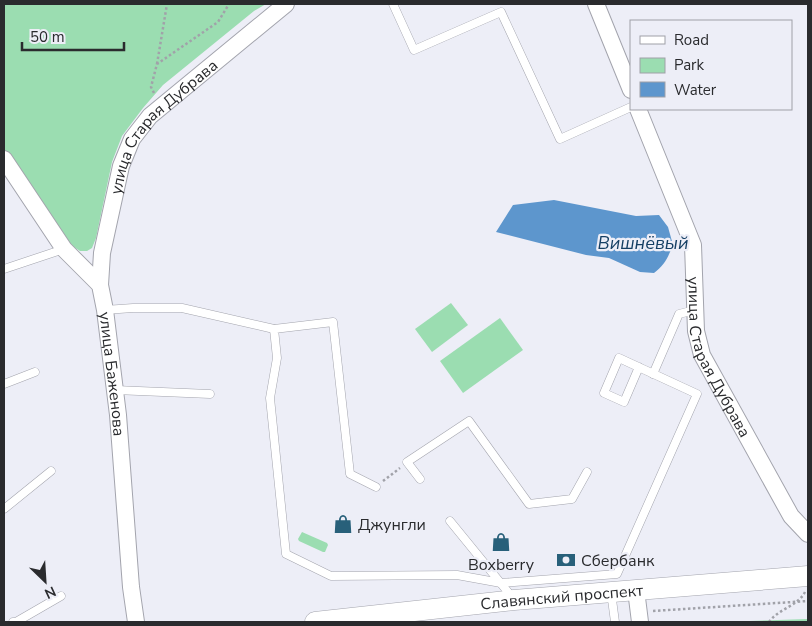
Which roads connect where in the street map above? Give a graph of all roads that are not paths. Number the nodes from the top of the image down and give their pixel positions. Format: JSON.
{"nodes":[{"id":1,"x":286,"y":4,"type":"edge"},
{"id":2,"x":393,"y":4,"type":"edge"},
{"id":3,"x":596,"y":4,"type":"edge"},
{"id":4,"x":630,"y":88,"type":"edge"},
{"id":5,"x":630,"y":107,"type":"edge"},
{"id":6,"x":638,"y":110,"type":"edge"},
{"id":7,"x":4,"y":159,"type":"edge"},
{"id":8,"x":64,"y":249,"type":"junction"},
{"id":9,"x":4,"y":269,"type":"edge"},
{"id":10,"x":100,"y":285,"type":"junction"},
{"id":11,"x":105,"y":310,"type":"junction"},
{"id":12,"x":694,"y":310,"type":"junction"},
{"id":13,"x":274,"y":329,"type":"junction"},
{"id":14,"x":639,"y":367,"type":"junction"},
{"id":15,"x":35,"y":372,"type":"dead end"},
{"id":16,"x":653,"y":374,"type":"junction"},
{"id":17,"x":4,"y":384,"type":"edge"},
{"id":18,"x":115,"y":390,"type":"junction"},
{"id":19,"x":210,"y":394,"type":"dead end"},
{"id":20,"x":51,"y":471,"type":"dead end"},
{"id":21,"x":587,"y":472,"type":"dead end"},
{"id":22,"x":420,"y":480,"type":"dead end"},
{"id":23,"x":379,"y":484,"type":"road end"},
{"id":24,"x":4,"y":509,"type":"edge"},
{"id":25,"x":450,"y":522,"type":"dead end"},
{"id":26,"x":808,"y":534,"type":"edge"},
{"id":27,"x":808,"y":576,"type":"edge"},
{"id":28,"x":501,"y":583,"type":"junction"},
{"id":29,"x":636,"y":590,"type":"junction"},
{"id":30,"x":611,"y":592,"type":"junction"},
{"id":31,"x":61,"y":596,"type":"dead end"},
{"id":32,"x":514,"y":600,"type":"junction"},
{"id":33,"x":639,"y":617,"type":"edge"},
{"id":34,"x":13,"y":622,"type":"edge"},
{"id":35,"x":136,"y":622,"type":"edge"},
{"id":36,"x":315,"y":622,"type":"edge"},
{"id":37,"x":616,"y":622,"type":"edge"}],
"edges":[{"from":1,"to":10,"type":"street","name":"улица Старая Дубрава"},
{"from":2,"to":5,"type":"lane"},
{"from":3,"to":4,"type":"street"},
{"from":6,"to":12,"type":"street","name":"улица Старая Дубрава"},
{"from":7,"to":8,"type":"street"},
{"from":8,"to":9,"type":"lane"},
{"from":8,"to":10,"type":"street"},
{"from":10,"to":11,"type":"street","name":"улица Баженова"},
{"from":11,"to":13,"type":"lane"},
{"from":11,"to":18,"type":"street","name":"улица Баженова"},
{"from":12,"to":16,"type":"lane"},
{"from":12,"to":26,"type":"street","name":"улица Старая Дубрава"},
{"from":13,"to":23,"type":"lane"},
{"from":13,"to":28,"type":"lane"},
{"from":14,"to":14,"type":"lane"},
{"from":14,"to":16,"type":"lane"},
{"from":15,"to":17,"type":"lane"},
{"from":16,"to":28,"type":"lane"},
{"from":18,"to":19,"type":"lane"},
{"from":18,"to":35,"type":"street","name":"улица Баженова"},
{"from":20,"to":24,"type":"lane"},
{"from":21,"to":22,"type":"lane"},
{"from":25,"to":28,"type":"lane"},
{"from":27,"to":29,"type":"street","name":"Славянский проспект"},
{"from":28,"to":32,"type":"lane"},
{"from":29,"to":30,"type":"street","name":"Славянский проспект"},
{"from":29,"to":33,"type":"street"},
{"from":30,"to":32,"type":"street","name":"Славянский проспект"},
{"from":30,"to":37,"type":"lane"},
{"from":31,"to":34,"type":"lane"},
{"from":32,"to":36,"type":"street","name":"Славянский проспект"}]}
